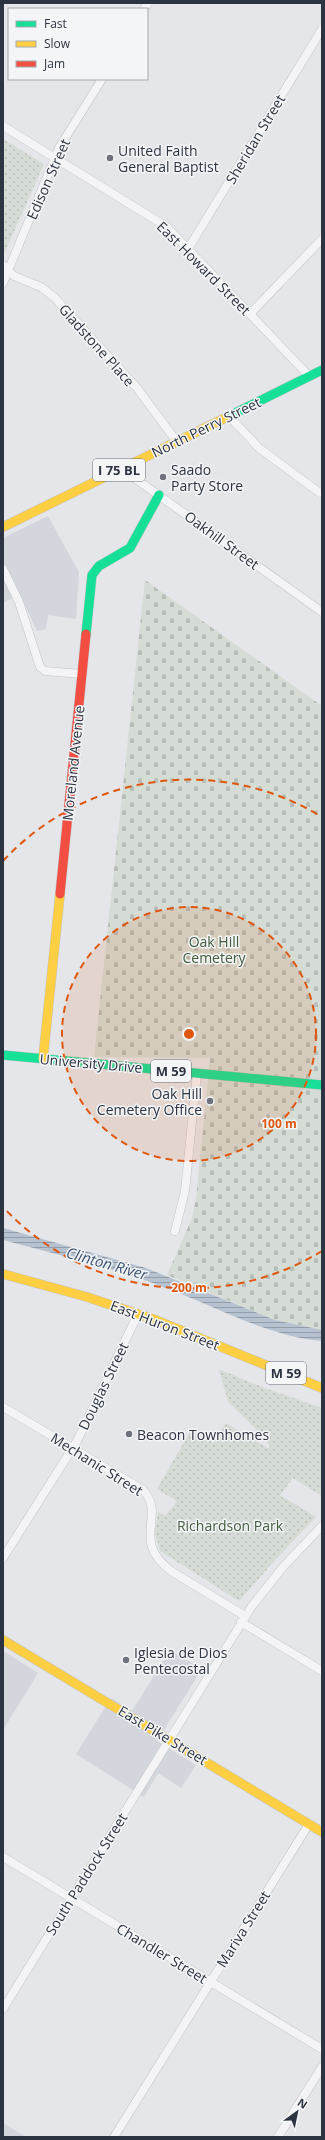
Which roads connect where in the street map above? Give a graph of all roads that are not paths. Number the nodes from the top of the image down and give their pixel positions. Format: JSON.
{"nodes":[{"id":1,"x":322,"y":28,"type":"edge"},
{"id":2,"x":101,"y":80,"type":"edge"},
{"id":3,"x":3,"y":126,"type":"edge"},
{"id":4,"x":55,"y":158,"type":"junction"},
{"id":5,"x":322,"y":239,"type":"edge"},
{"id":6,"x":188,"y":249,"type":"junction"},
{"id":7,"x":6,"y":267,"type":"edge"},
{"id":8,"x":3,"y":283,"type":"edge"},
{"id":9,"x":250,"y":314,"type":"junction"},
{"id":10,"x":322,"y":370,"type":"edge"},
{"id":11,"x":309,"y":376,"type":"junction"},
{"id":12,"x":229,"y":416,"type":"junction"},
{"id":13,"x":177,"y":442,"type":"junction"},
{"id":14,"x":122,"y":468,"type":"junction"},
{"id":15,"x":320,"y":493,"type":"dead end"},
{"id":16,"x":159,"y":494,"type":"junction"},
{"id":17,"x":3,"y":527,"type":"edge"},
{"id":18,"x":3,"y":569,"type":"edge"},
{"id":19,"x":322,"y":611,"type":"edge"},
{"id":20,"x":82,"y":674,"type":"junction"},
{"id":21,"x":3,"y":1055,"type":"edge"},
{"id":22,"x":43,"y":1059,"type":"junction"},
{"id":23,"x":197,"y":1073,"type":"junction"},
{"id":24,"x":322,"y":1085,"type":"edge"},
{"id":25,"x":175,"y":1231,"type":"dead end"},
{"id":26,"x":3,"y":1274,"type":"edge"},
{"id":27,"x":138,"y":1314,"type":"junction"},
{"id":28,"x":322,"y":1388,"type":"edge"},
{"id":29,"x":3,"y":1407,"type":"edge"},
{"id":30,"x":72,"y":1448,"type":"junction"},
{"id":31,"x":322,"y":1526,"type":"edge"},
{"id":32,"x":3,"y":1558,"type":"edge"},
{"id":33,"x":243,"y":1619,"type":"junction"},
{"id":34,"x":3,"y":1640,"type":"edge"},
{"id":35,"x":322,"y":1671,"type":"edge"},
{"id":36,"x":169,"y":1739,"type":"junction"},
{"id":37,"x":309,"y":1824,"type":"junction"},
{"id":38,"x":322,"y":1832,"type":"edge"},
{"id":39,"x":3,"y":1856,"type":"edge"},
{"id":40,"x":71,"y":1898,"type":"junction"},
{"id":41,"x":210,"y":1982,"type":"junction"},
{"id":42,"x":3,"y":2009,"type":"edge"},
{"id":43,"x":322,"y":2049,"type":"edge"},
{"id":44,"x":322,"y":2066,"type":"edge"},
{"id":45,"x":114,"y":2137,"type":"edge"},
{"id":46,"x":278,"y":2137,"type":"edge"}],
"edges":[{"from":1,"to":6,"type":"street","name":"Sheridan Street"},
{"from":2,"to":4,"type":"street","name":"Edison Street"},
{"from":3,"to":4,"type":"street","name":"East Howard Street"},
{"from":4,"to":6,"type":"street","name":"East Howard Street"},
{"from":4,"to":7,"type":"street","name":"Edison Street"},
{"from":5,"to":9,"type":"street"},
{"from":6,"to":9,"type":"street","name":"East Howard Street"},
{"from":7,"to":8,"type":"street","name":"Edison Street"},
{"from":7,"to":13,"type":"street","name":"Gladstone Place"},
{"from":9,"to":11,"type":"street","name":"East Howard Street"},
{"from":10,"to":11,"type":"main road","name":"North Perry Street","number":"I 75 BL"},
{"from":11,"to":12,"type":"main road","name":"North Perry Street","number":"I 75 BL"},
{"from":12,"to":13,"type":"main road","name":"North Perry Street","number":"I 75 BL"},
{"from":12,"to":15,"type":"street"},
{"from":13,"to":14,"type":"main road","name":"North Perry Street","number":"I 75 BL"},
{"from":14,"to":16,"type":"street","name":"Oakhill Street"},
{"from":14,"to":17,"type":"main road","name":"North Perry Street","number":"I 75 BL"},
{"from":16,"to":19,"type":"street","name":"Oakhill Street"},
{"from":16,"to":20,"type":"main road","name":"Moreland Avenue"},
{"from":18,"to":20,"type":"street"},
{"from":20,"to":22,"type":"main road","name":"Moreland Avenue"},
{"from":21,"to":22,"type":"main road","name":"University Drive","number":"M 59"},
{"from":22,"to":23,"type":"main road","name":"University Drive","number":"M 59"},
{"from":23,"to":24,"type":"main road","name":"University Drive","number":"M 59"},
{"from":23,"to":25,"type":"street"},
{"from":26,"to":27,"type":"main road","name":"East Huron Street","number":"M 59"},
{"from":27,"to":28,"type":"main road","name":"East Huron Street","number":"M 59"},
{"from":27,"to":30,"type":"street","name":"Douglas Street"},
{"from":29,"to":30,"type":"street","name":"Mechanic Street"},
{"from":30,"to":32,"type":"street","name":"Douglas Street"},
{"from":30,"to":33,"type":"street","name":"Mechanic Street"},
{"from":31,"to":33,"type":"street","name":"South Paddock Street"},
{"from":33,"to":35,"type":"street","name":"Mechanic Street"},
{"from":33,"to":36,"type":"street","name":"South Paddock Street"},
{"from":34,"to":36,"type":"main road","name":"East Pike Street"},
{"from":36,"to":37,"type":"main road","name":"East Pike Street"},
{"from":36,"to":40,"type":"street","name":"South Paddock Street"},
{"from":37,"to":38,"type":"main road","name":"East Pike Street"},
{"from":37,"to":41,"type":"street","name":"Mariva Street"},
{"from":39,"to":40,"type":"street","name":"Chandler Street"},
{"from":40,"to":41,"type":"street","name":"Chandler Street"},
{"from":40,"to":42,"type":"street","name":"South Paddock Street"},
{"from":41,"to":43,"type":"street","name":"Chandler Street"},
{"from":41,"to":45,"type":"street","name":"Mariva Street"},
{"from":44,"to":46,"type":"street"}]}
